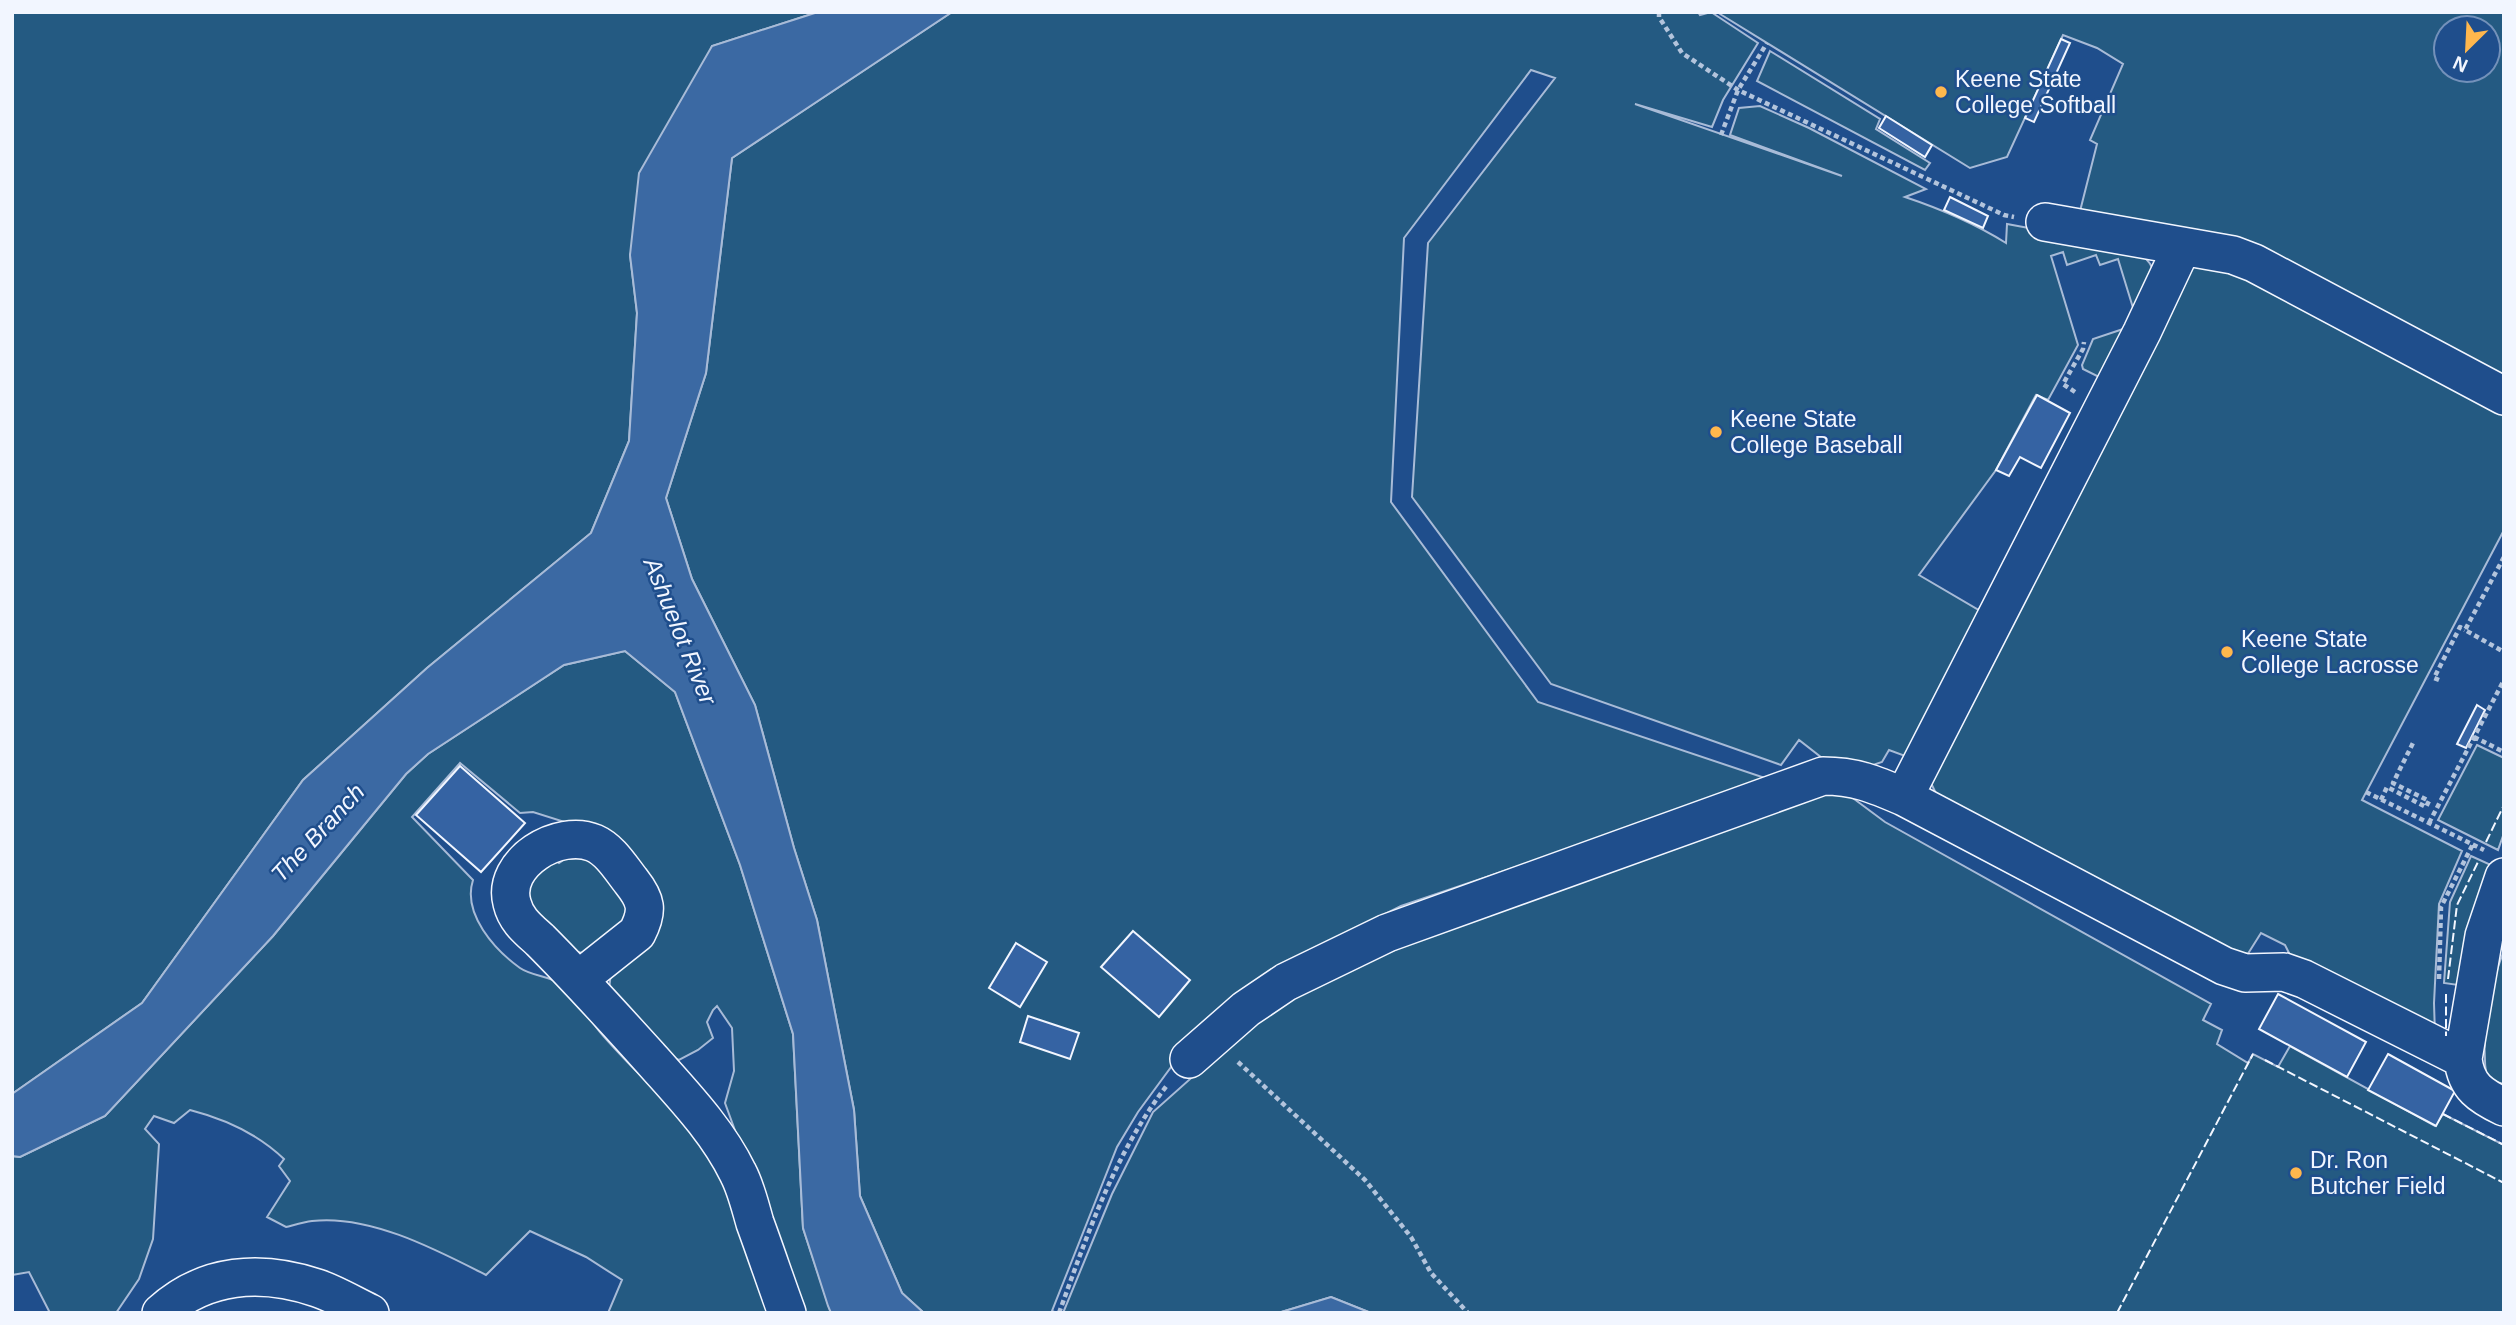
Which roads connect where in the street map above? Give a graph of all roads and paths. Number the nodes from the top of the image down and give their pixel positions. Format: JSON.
{"nodes":[{"id":1,"x":1659,"y":12,"type":"edge"},
{"id":2,"x":1767,"y":43,"type":"dead end"},
{"id":3,"x":1738,"y":90,"type":"junction"},
{"id":4,"x":1721,"y":135,"type":"dead end"},
{"id":5,"x":2045,"y":222,"type":"joint"},
{"id":6,"x":2182,"y":247,"type":"junction"},
{"id":7,"x":2504,"y":396,"type":"edge"},
{"id":8,"x":2504,"y":557,"type":"edge"},
{"id":9,"x":2465,"y":630,"type":"junction"},
{"id":10,"x":2504,"y":652,"type":"edge"},
{"id":11,"x":2439,"y":680,"type":"dead end"},
{"id":12,"x":2504,"y":680,"type":"edge"},
{"id":13,"x":2474,"y":737,"type":"junction"},
{"id":14,"x":2413,"y":743,"type":"dead end"},
{"id":15,"x":2504,"y":752,"type":"edge"},
{"id":16,"x":2366,"y":792,"type":"dead end"},
{"id":17,"x":1904,"y":797,"type":"junction"},
{"id":18,"x":2381,"y":800,"type":"junction"},
{"id":19,"x":2429,"y":823,"type":"junction"},
{"id":20,"x":2499,"y":866,"type":"edge"},
{"id":21,"x":579,"y":979,"type":"dead end"},
{"id":22,"x":1200,"y":1048,"type":"junction"},
{"id":23,"x":2463,"y":1059,"type":"junction"},
{"id":24,"x":2504,"y":1107,"type":"edge"},
{"id":25,"x":161,"y":1313,"type":"edge"},
{"id":26,"x":370,"y":1313,"type":"edge"},
{"id":27,"x":787,"y":1313,"type":"edge"},
{"id":28,"x":1059,"y":1313,"type":"edge"},
{"id":29,"x":1468,"y":1313,"type":"edge"}],
"edges":[{"from":1,"to":3,"type":"path"},
{"from":2,"to":3,"type":"path"},
{"from":3,"to":4,"type":"path"},
{"from":3,"to":5,"type":"path"},
{"from":5,"to":6,"type":"lane"},
{"from":6,"to":7,"type":"lane"},
{"from":6,"to":17,"type":"lane"},
{"from":8,"to":9,"type":"path"},
{"from":9,"to":10,"type":"path"},
{"from":9,"to":11,"type":"path"},
{"from":12,"to":13,"type":"path"},
{"from":13,"to":15,"type":"path"},
{"from":13,"to":19,"type":"path"},
{"from":14,"to":18,"type":"path"},
{"from":16,"to":18,"type":"path"},
{"from":17,"to":22,"type":"lane"},
{"from":17,"to":23,"type":"lane"},
{"from":18,"to":19,"type":"path"},
{"from":19,"to":20,"type":"path"},
{"from":20,"to":23,"type":"lane"},
{"from":21,"to":27,"type":"lane"},
{"from":22,"to":28,"type":"path"},
{"from":22,"to":29,"type":"path"},
{"from":23,"to":24,"type":"lane"},
{"from":25,"to":26,"type":"lane"}]}
